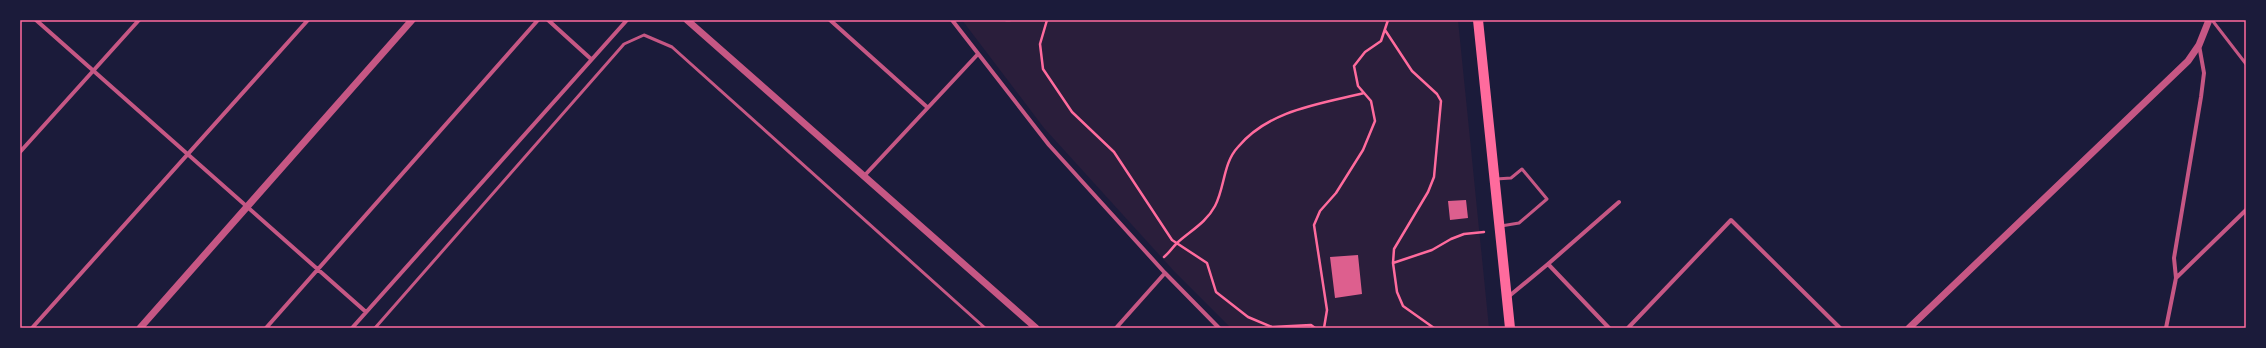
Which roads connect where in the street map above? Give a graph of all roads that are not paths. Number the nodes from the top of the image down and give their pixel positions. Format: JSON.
{"nodes":[{"id":1,"x":36,"y":20,"type":"edge"},
{"id":2,"x":139,"y":20,"type":"edge"},
{"id":3,"x":308,"y":20,"type":"edge"},
{"id":4,"x":412,"y":20,"type":"edge"},
{"id":5,"x":538,"y":20,"type":"edge"},
{"id":6,"x":548,"y":20,"type":"edge"},
{"id":7,"x":627,"y":20,"type":"edge"},
{"id":8,"x":688,"y":20,"type":"edge"},
{"id":9,"x":830,"y":20,"type":"edge"},
{"id":10,"x":952,"y":20,"type":"edge"},
{"id":11,"x":1478,"y":20,"type":"edge"},
{"id":12,"x":2209,"y":20,"type":"edge"},
{"id":13,"x":2212,"y":20,"type":"edge"},
{"id":14,"x":2199,"y":45,"type":"junction"},
{"id":15,"x":978,"y":54,"type":"junction"},
{"id":16,"x":591,"y":59,"type":"junction"},
{"id":17,"x":2246,"y":64,"type":"edge"},
{"id":18,"x":93,"y":70,"type":"junction"},
{"id":19,"x":927,"y":107,"type":"junction"},
{"id":20,"x":20,"y":152,"type":"edge"},
{"id":21,"x":188,"y":154,"type":"junction"},
{"id":22,"x":864,"y":175,"type":"junction"},
{"id":23,"x":1495,"y":179,"type":"junction"},
{"id":24,"x":1619,"y":202,"type":"dead end"},
{"id":25,"x":247,"y":207,"type":"junction"},
{"id":26,"x":2246,"y":210,"type":"edge"},
{"id":27,"x":1500,"y":226,"type":"junction"},
{"id":28,"x":1548,"y":264,"type":"junction"},
{"id":29,"x":317,"y":269,"type":"junction"},
{"id":30,"x":1165,"y":273,"type":"junction"},
{"id":31,"x":2176,"y":278,"type":"junction"},
{"id":32,"x":1507,"y":298,"type":"junction"},
{"id":33,"x":366,"y":312,"type":"junction"},
{"id":34,"x":32,"y":328,"type":"edge"},
{"id":35,"x":140,"y":328,"type":"edge"},
{"id":36,"x":266,"y":328,"type":"edge"},
{"id":37,"x":352,"y":328,"type":"edge"},
{"id":38,"x":375,"y":328,"type":"edge"},
{"id":39,"x":985,"y":328,"type":"edge"},
{"id":40,"x":1036,"y":328,"type":"edge"},
{"id":41,"x":1116,"y":328,"type":"edge"},
{"id":42,"x":1219,"y":328,"type":"edge"},
{"id":43,"x":1510,"y":328,"type":"edge"},
{"id":44,"x":1609,"y":328,"type":"edge"},
{"id":45,"x":1628,"y":328,"type":"edge"},
{"id":46,"x":1840,"y":328,"type":"edge"},
{"id":47,"x":1909,"y":328,"type":"edge"},
{"id":48,"x":2166,"y":328,"type":"edge"}],
"edges":[{"from":1,"to":18,"type":"street"},
{"from":2,"to":18,"type":"street"},
{"from":3,"to":21,"type":"street"},
{"from":4,"to":25,"type":"street"},
{"from":5,"to":29,"type":"street"},
{"from":6,"to":16,"type":"street"},
{"from":7,"to":16,"type":"street"},
{"from":8,"to":22,"type":"street"},
{"from":9,"to":19,"type":"street"},
{"from":10,"to":15,"type":"street"},
{"from":11,"to":23,"type":"main road"},
{"from":12,"to":14,"type":"street"},
{"from":13,"to":17,"type":"lane"},
{"from":14,"to":31,"type":"street"},
{"from":14,"to":47,"type":"street"},
{"from":15,"to":19,"type":"street"},
{"from":15,"to":30,"type":"street"},
{"from":16,"to":33,"type":"street"},
{"from":18,"to":20,"type":"street"},
{"from":18,"to":21,"type":"street"},
{"from":19,"to":22,"type":"street"},
{"from":21,"to":25,"type":"street"},
{"from":21,"to":34,"type":"street"},
{"from":22,"to":40,"type":"street"},
{"from":23,"to":27,"type":"main road"},
{"from":23,"to":27,"type":"lane"},
{"from":24,"to":28,"type":"street"},
{"from":25,"to":29,"type":"street"},
{"from":25,"to":35,"type":"street"},
{"from":26,"to":31,"type":"street"},
{"from":27,"to":32,"type":"main road"},
{"from":28,"to":32,"type":"street"},
{"from":28,"to":44,"type":"street"},
{"from":29,"to":33,"type":"street"},
{"from":29,"to":36,"type":"street"},
{"from":30,"to":41,"type":"street"},
{"from":30,"to":42,"type":"street"},
{"from":31,"to":48,"type":"street"},
{"from":32,"to":43,"type":"main road"},
{"from":33,"to":37,"type":"street"},
{"from":38,"to":39,"type":"lane"},
{"from":45,"to":46,"type":"street"}]}
